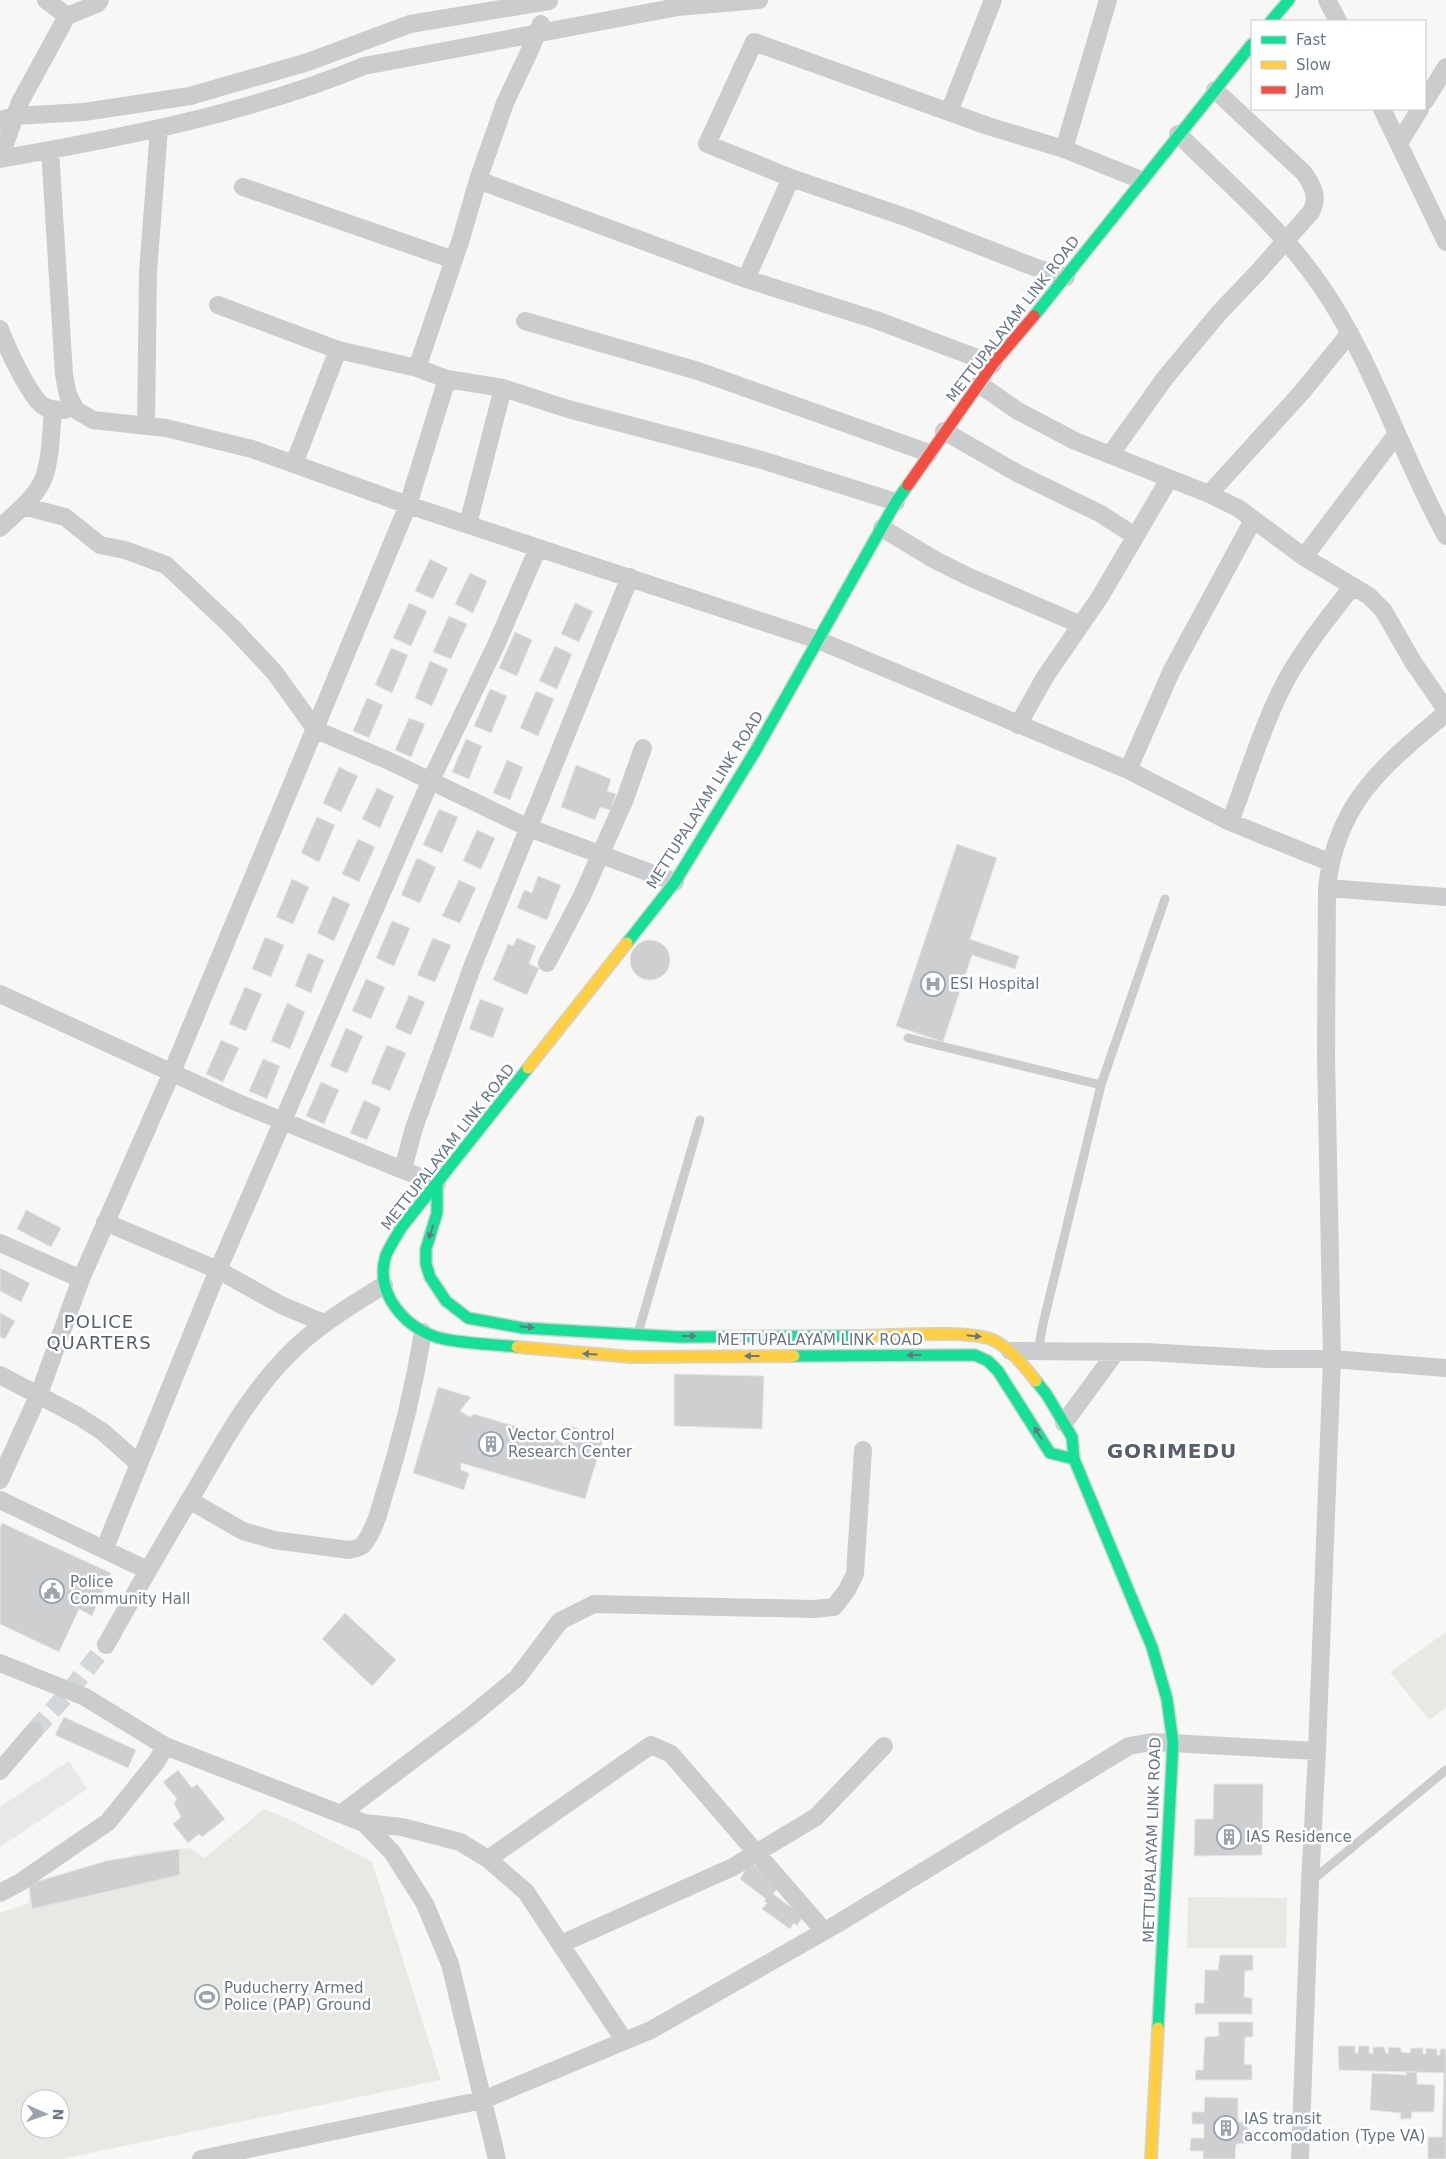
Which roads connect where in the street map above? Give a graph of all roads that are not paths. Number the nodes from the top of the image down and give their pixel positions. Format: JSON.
{"nodes":[{"id":1,"x":46,"y":0,"type":"edge"},
{"id":2,"x":100,"y":0,"type":"edge"},
{"id":3,"x":550,"y":0,"type":"edge"},
{"id":4,"x":759,"y":0,"type":"edge"},
{"id":5,"x":994,"y":0,"type":"edge"},
{"id":6,"x":1108,"y":0,"type":"edge"},
{"id":7,"x":1289,"y":0,"type":"edge"},
{"id":8,"x":1328,"y":0,"type":"edge"},
{"id":9,"x":739,"y":2,"type":"edge"},
{"id":10,"x":67,"y":16,"type":"junction"},
{"id":11,"x":1272,"y":20,"type":"edge"},
{"id":12,"x":1338,"y":20,"type":"edge"},
{"id":13,"x":1251,"y":45,"type":"edge"},
{"id":14,"x":1446,"y":67,"type":"edge"},
{"id":15,"x":1215,"y":90,"type":"junction"},
{"id":16,"x":1426,"y":99,"type":"edge"},
{"id":17,"x":1382,"y":110,"type":"edge"},
{"id":18,"x":1419,"y":110,"type":"edge"},
{"id":19,"x":949,"y":112,"type":"junction"},
{"id":20,"x":7,"y":118,"type":"edge"},
{"id":21,"x":159,"y":129,"type":"junction"},
{"id":22,"x":1178,"y":134,"type":"junction"},
{"id":23,"x":1399,"y":143,"type":"junction"},
{"id":24,"x":1064,"y":149,"type":"junction"},
{"id":25,"x":50,"y":150,"type":"junction"},
{"id":26,"x":0,"y":159,"type":"edge"},
{"id":27,"x":790,"y":178,"type":"junction"},
{"id":28,"x":478,"y":180,"type":"junction"},
{"id":29,"x":1141,"y":180,"type":"junction"},
{"id":30,"x":243,"y":186,"type":"dead end"},
{"id":31,"x":1445,"y":238,"type":"edge"},
{"id":32,"x":1284,"y":241,"type":"junction"},
{"id":33,"x":454,"y":260,"type":"junction"},
{"id":34,"x":1066,"y":277,"type":"junction"},
{"id":35,"x":746,"y":279,"type":"junction"},
{"id":36,"x":218,"y":305,"type":"dead end"},
{"id":37,"x":525,"y":321,"type":"dead end"},
{"id":38,"x":0,"y":329,"type":"edge"},
{"id":39,"x":1350,"y":333,"type":"junction"},
{"id":40,"x":338,"y":350,"type":"junction"},
{"id":41,"x":993,"y":364,"type":"junction"},
{"id":42,"x":417,"y":368,"type":"junction"},
{"id":43,"x":447,"y":379,"type":"junction"},
{"id":44,"x":979,"y":384,"type":"junction"},
{"id":45,"x":503,"y":388,"type":"junction"},
{"id":46,"x":53,"y":410,"type":"junction"},
{"id":47,"x":76,"y":410,"type":"junction"},
{"id":48,"x":146,"y":426,"type":"junction"},
{"id":49,"x":944,"y":431,"type":"junction"},
{"id":50,"x":1396,"y":435,"type":"junction"},
{"id":51,"x":929,"y":453,"type":"junction"},
{"id":52,"x":1110,"y":455,"type":"junction"},
{"id":53,"x":294,"y":464,"type":"junction"},
{"id":54,"x":1169,"y":478,"type":"junction"},
{"id":55,"x":1209,"y":494,"type":"junction"},
{"id":56,"x":896,"y":502,"type":"junction"},
{"id":57,"x":408,"y":505,"type":"junction"},
{"id":58,"x":23,"y":506,"type":"junction"},
{"id":59,"x":1253,"y":520,"type":"junction"},
{"id":60,"x":468,"y":524,"type":"junction"},
{"id":61,"x":0,"y":528,"type":"edge"},
{"id":62,"x":882,"y":528,"type":"junction"},
{"id":63,"x":1136,"y":536,"type":"junction"},
{"id":64,"x":1446,"y":536,"type":"edge"},
{"id":65,"x":538,"y":548,"type":"junction"},
{"id":66,"x":1304,"y":557,"type":"junction"},
{"id":67,"x":630,"y":577,"type":"junction"},
{"id":68,"x":1353,"y":586,"type":"junction"},
{"id":69,"x":1081,"y":625,"type":"junction"},
{"id":70,"x":818,"y":640,"type":"junction"},
{"id":71,"x":1446,"y":711,"type":"edge"},
{"id":72,"x":1018,"y":725,"type":"junction"},
{"id":73,"x":316,"y":730,"type":"junction"},
{"id":74,"x":643,"y":748,"type":"dead end"},
{"id":75,"x":1128,"y":770,"type":"junction"},
{"id":76,"x":430,"y":782,"type":"junction"},
{"id":77,"x":1230,"y":822,"type":"junction"},
{"id":78,"x":528,"y":828,"type":"junction"},
{"id":79,"x":600,"y":854,"type":"junction"},
{"id":80,"x":1330,"y":862,"type":"junction"},
{"id":81,"x":675,"y":882,"type":"junction"},
{"id":82,"x":1327,"y":888,"type":"junction"},
{"id":83,"x":1446,"y":897,"type":"edge"},
{"id":84,"x":1164,"y":899,"type":"dead end"},
{"id":85,"x":547,"y":963,"type":"dead end"},
{"id":86,"x":0,"y":994,"type":"edge"},
{"id":87,"x":908,"y":1038,"type":"dead end"},
{"id":88,"x":172,"y":1072,"type":"junction"},
{"id":89,"x":1101,"y":1086,"type":"junction"},
{"id":90,"x":700,"y":1120,"type":"dead end"},
{"id":91,"x":283,"y":1121,"type":"junction"},
{"id":92,"x":403,"y":1169,"type":"junction"},
{"id":93,"x":437,"y":1184,"type":"junction"},
{"id":94,"x":106,"y":1222,"type":"junction"},
{"id":95,"x":0,"y":1243,"type":"edge"},
{"id":96,"x":218,"y":1270,"type":"junction"},
{"id":97,"x":81,"y":1279,"type":"junction"},
{"id":98,"x":384,"y":1285,"type":"junction"},
{"id":99,"x":324,"y":1323,"type":"junction"},
{"id":100,"x":422,"y":1332,"type":"junction"},
{"id":101,"x":638,"y":1334,"type":"junction"},
{"id":102,"x":1010,"y":1351,"type":"junction"},
{"id":103,"x":1038,"y":1351,"type":"junction"},
{"id":104,"x":1116,"y":1352,"type":"junction"},
{"id":105,"x":1332,"y":1359,"type":"junction"},
{"id":106,"x":1446,"y":1368,"type":"edge"},
{"id":107,"x":0,"y":1374,"type":"edge"},
{"id":108,"x":39,"y":1394,"type":"junction"},
{"id":109,"x":1064,"y":1423,"type":"junction"},
{"id":110,"x":863,"y":1450,"type":"dead end"},
{"id":111,"x":1074,"y":1459,"type":"junction"},
{"id":112,"x":139,"y":1464,"type":"junction"},
{"id":113,"x":0,"y":1480,"type":"edge"},
{"id":114,"x":0,"y":1500,"type":"edge"},
{"id":115,"x":189,"y":1500,"type":"junction"},
{"id":116,"x":104,"y":1550,"type":"junction"},
{"id":117,"x":147,"y":1570,"type":"junction"},
{"id":118,"x":106,"y":1645,"type":"tunnel mouth"},
{"id":119,"x":0,"y":1662,"type":"edge"},
{"id":120,"x":34,"y":1731,"type":"tunnel mouth"},
{"id":121,"x":1173,"y":1743,"type":"junction"},
{"id":122,"x":165,"y":1746,"type":"junction"},
{"id":123,"x":884,"y":1746,"type":"dead end"},
{"id":124,"x":1317,"y":1751,"type":"junction"},
{"id":125,"x":1446,"y":1770,"type":"edge"},
{"id":126,"x":0,"y":1771,"type":"edge"},
{"id":127,"x":342,"y":1813,"type":"junction"},
{"id":128,"x":364,"y":1823,"type":"junction"},
{"id":129,"x":757,"y":1852,"type":"junction"},
{"id":130,"x":488,"y":1859,"type":"junction"},
{"id":131,"x":1310,"y":1883,"type":"junction"},
{"id":132,"x":0,"y":1893,"type":"edge"},
{"id":133,"x":824,"y":1931,"type":"junction"},
{"id":134,"x":561,"y":1944,"type":"junction"},
{"id":135,"x":624,"y":2040,"type":"junction"},
{"id":136,"x":484,"y":2100,"type":"junction"},
{"id":137,"x":201,"y":2159,"type":"edge"},
{"id":138,"x":497,"y":2159,"type":"edge"},
{"id":139,"x":1151,"y":2159,"type":"edge"},
{"id":140,"x":1300,"y":2159,"type":"edge"}],
"edges":[{"from":1,"to":10,"type":"street"},
{"from":2,"to":10,"type":"street"},
{"from":3,"to":20,"type":"street"},
{"from":3,"to":28,"type":"street","bridge":true},
{"from":4,"to":9,"type":"street"},
{"from":5,"to":19,"type":"street"},
{"from":6,"to":24,"type":"street"},
{"from":7,"to":11,"type":"street"},
{"from":8,"to":12,"type":"street"},
{"from":9,"to":21,"type":"street"},
{"from":10,"to":20,"type":"street"},
{"from":13,"to":15,"type":"street","name":"METTUPALAYAM LINK ROAD"},
{"from":14,"to":16,"type":"street"},
{"from":15,"to":22,"type":"street","name":"METTUPALAYAM LINK ROAD"},
{"from":15,"to":32,"type":"street"},
{"from":17,"to":23,"type":"street"},
{"from":18,"to":23,"type":"street"},
{"from":19,"to":24,"type":"street"},
{"from":19,"to":27,"type":"street"},
{"from":20,"to":26,"type":"street"},
{"from":21,"to":25,"type":"street"},
{"from":21,"to":48,"type":"street"},
{"from":22,"to":29,"type":"street","name":"METTUPALAYAM LINK ROAD"},
{"from":22,"to":32,"type":"street"},
{"from":23,"to":31,"type":"street"},
{"from":24,"to":29,"type":"street"},
{"from":25,"to":26,"type":"street"},
{"from":25,"to":47,"type":"street"},
{"from":27,"to":34,"type":"street"},
{"from":27,"to":35,"type":"street"},
{"from":28,"to":33,"type":"street"},
{"from":28,"to":35,"type":"street"},
{"from":29,"to":34,"type":"street","name":"METTUPALAYAM LINK ROAD"},
{"from":30,"to":33,"type":"street"},
{"from":32,"to":39,"type":"street"},
{"from":32,"to":52,"type":"street"},
{"from":33,"to":42,"type":"street"},
{"from":34,"to":41,"type":"street","name":"METTUPALAYAM LINK ROAD"},
{"from":35,"to":41,"type":"street"},
{"from":36,"to":40,"type":"street"},
{"from":37,"to":51,"type":"street"},
{"from":38,"to":46,"type":"street"},
{"from":39,"to":50,"type":"street"},
{"from":39,"to":55,"type":"street"},
{"from":40,"to":42,"type":"street"},
{"from":40,"to":53,"type":"street"},
{"from":41,"to":44,"type":"street","name":"METTUPALAYAM LINK ROAD"},
{"from":42,"to":43,"type":"street"},
{"from":43,"to":45,"type":"street"},
{"from":43,"to":57,"type":"street"},
{"from":44,"to":49,"type":"street","name":"METTUPALAYAM LINK ROAD"},
{"from":44,"to":52,"type":"street"},
{"from":45,"to":56,"type":"street"},
{"from":45,"to":60,"type":"street"},
{"from":46,"to":47,"type":"street"},
{"from":46,"to":58,"type":"street"},
{"from":47,"to":48,"type":"street"},
{"from":48,"to":53,"type":"street"},
{"from":49,"to":51,"type":"street","name":"METTUPALAYAM LINK ROAD"},
{"from":49,"to":63,"type":"street"},
{"from":50,"to":64,"type":"street"},
{"from":50,"to":66,"type":"street"},
{"from":51,"to":56,"type":"street","name":"METTUPALAYAM LINK ROAD"},
{"from":52,"to":54,"type":"street"},
{"from":53,"to":57,"type":"street"},
{"from":54,"to":55,"type":"street"},
{"from":54,"to":63,"type":"street"},
{"from":55,"to":59,"type":"street"},
{"from":56,"to":62,"type":"street","name":"METTUPALAYAM LINK ROAD"},
{"from":57,"to":60,"type":"street"},
{"from":57,"to":73,"type":"street"},
{"from":58,"to":61,"type":"street"},
{"from":58,"to":73,"type":"street"},
{"from":59,"to":66,"type":"street"},
{"from":59,"to":75,"type":"street"},
{"from":60,"to":65,"type":"street"},
{"from":62,"to":69,"type":"street"},
{"from":62,"to":70,"type":"street","name":"METTUPALAYAM LINK ROAD"},
{"from":63,"to":69,"type":"street"},
{"from":65,"to":67,"type":"street"},
{"from":65,"to":76,"type":"street"},
{"from":66,"to":68,"type":"street"},
{"from":67,"to":70,"type":"street"},
{"from":67,"to":78,"type":"street"},
{"from":68,"to":71,"type":"street"},
{"from":68,"to":77,"type":"street"},
{"from":69,"to":72,"type":"street"},
{"from":70,"to":72,"type":"street"},
{"from":70,"to":81,"type":"street","name":"METTUPALAYAM LINK ROAD"},
{"from":71,"to":80,"type":"street"},
{"from":72,"to":75,"type":"street"},
{"from":73,"to":76,"type":"street"},
{"from":73,"to":88,"type":"street"},
{"from":74,"to":79,"type":"street"},
{"from":75,"to":77,"type":"street"},
{"from":76,"to":78,"type":"street"},
{"from":76,"to":91,"type":"street"},
{"from":77,"to":80,"type":"street"},
{"from":78,"to":79,"type":"street"},
{"from":78,"to":92,"type":"street"},
{"from":79,"to":81,"type":"street"},
{"from":79,"to":85,"type":"street"},
{"from":80,"to":82,"type":"street"},
{"from":81,"to":93,"type":"street","name":"METTUPALAYAM LINK ROAD"},
{"from":82,"to":83,"type":"street"},
{"from":82,"to":105,"type":"street"},
{"from":84,"to":89,"type":"lane"},
{"from":86,"to":88,"type":"street"},
{"from":87,"to":89,"type":"lane"},
{"from":88,"to":91,"type":"street"},
{"from":88,"to":94,"type":"street"},
{"from":89,"to":103,"type":"lane"},
{"from":90,"to":101,"type":"lane"},
{"from":91,"to":92,"type":"street"},
{"from":91,"to":96,"type":"street"},
{"from":92,"to":93,"type":"street"},
{"from":93,"to":98,"type":"street","name":"METTUPALAYAM LINK ROAD"},
{"from":93,"to":101,"type":"street","one_way":true},
{"from":94,"to":96,"type":"street"},
{"from":94,"to":97,"type":"street"},
{"from":95,"to":97,"type":"street"},
{"from":96,"to":99,"type":"street"},
{"from":96,"to":112,"type":"street"},
{"from":97,"to":108,"type":"street"},
{"from":98,"to":99,"type":"street"},
{"from":98,"to":100,"type":"street","name":"METTUPALAYAM LINK ROAD"},
{"from":99,"to":115,"type":"street"},
{"from":111,"to":100,"type":"street","name":"METTUPALAYAM LINK ROAD","one_way":true},
{"from":100,"to":115,"type":"street"},
{"from":101,"to":102,"type":"street","one_way":true},
{"from":102,"to":103,"type":"street"},
{"from":102,"to":109,"type":"street"},
{"from":103,"to":104,"type":"street"},
{"from":104,"to":105,"type":"street"},
{"from":104,"to":109,"type":"street"},
{"from":105,"to":106,"type":"street"},
{"from":105,"to":124,"type":"street"},
{"from":107,"to":108,"type":"street"},
{"from":108,"to":112,"type":"street"},
{"from":108,"to":113,"type":"street"},
{"from":109,"to":111,"type":"street"},
{"from":110,"to":127,"type":"street"},
{"from":111,"to":121,"type":"street","name":"METTUPALAYAM LINK ROAD"},
{"from":112,"to":116,"type":"street"},
{"from":114,"to":116,"type":"street"},
{"from":115,"to":117,"type":"street"},
{"from":116,"to":117,"type":"street"},
{"from":117,"to":118,"type":"street"},
{"from":119,"to":122,"type":"street"},
{"from":120,"to":126,"type":"street"},
{"from":121,"to":124,"type":"street"},
{"from":121,"to":133,"type":"street"},
{"from":121,"to":139,"type":"street","name":"METTUPALAYAM LINK ROAD"},
{"from":122,"to":127,"type":"street"},
{"from":122,"to":132,"type":"street"},
{"from":123,"to":129,"type":"street"},
{"from":124,"to":131,"type":"street"},
{"from":125,"to":131,"type":"lane"},
{"from":127,"to":128,"type":"street"},
{"from":128,"to":130,"type":"street"},
{"from":128,"to":136,"type":"street"},
{"from":129,"to":130,"type":"street"},
{"from":129,"to":133,"type":"street"},
{"from":129,"to":134,"type":"street"},
{"from":130,"to":134,"type":"street"},
{"from":131,"to":140,"type":"street"},
{"from":133,"to":135,"type":"street"},
{"from":134,"to":135,"type":"street"},
{"from":135,"to":136,"type":"street"},
{"from":136,"to":137,"type":"street"},
{"from":136,"to":138,"type":"street"}]}
